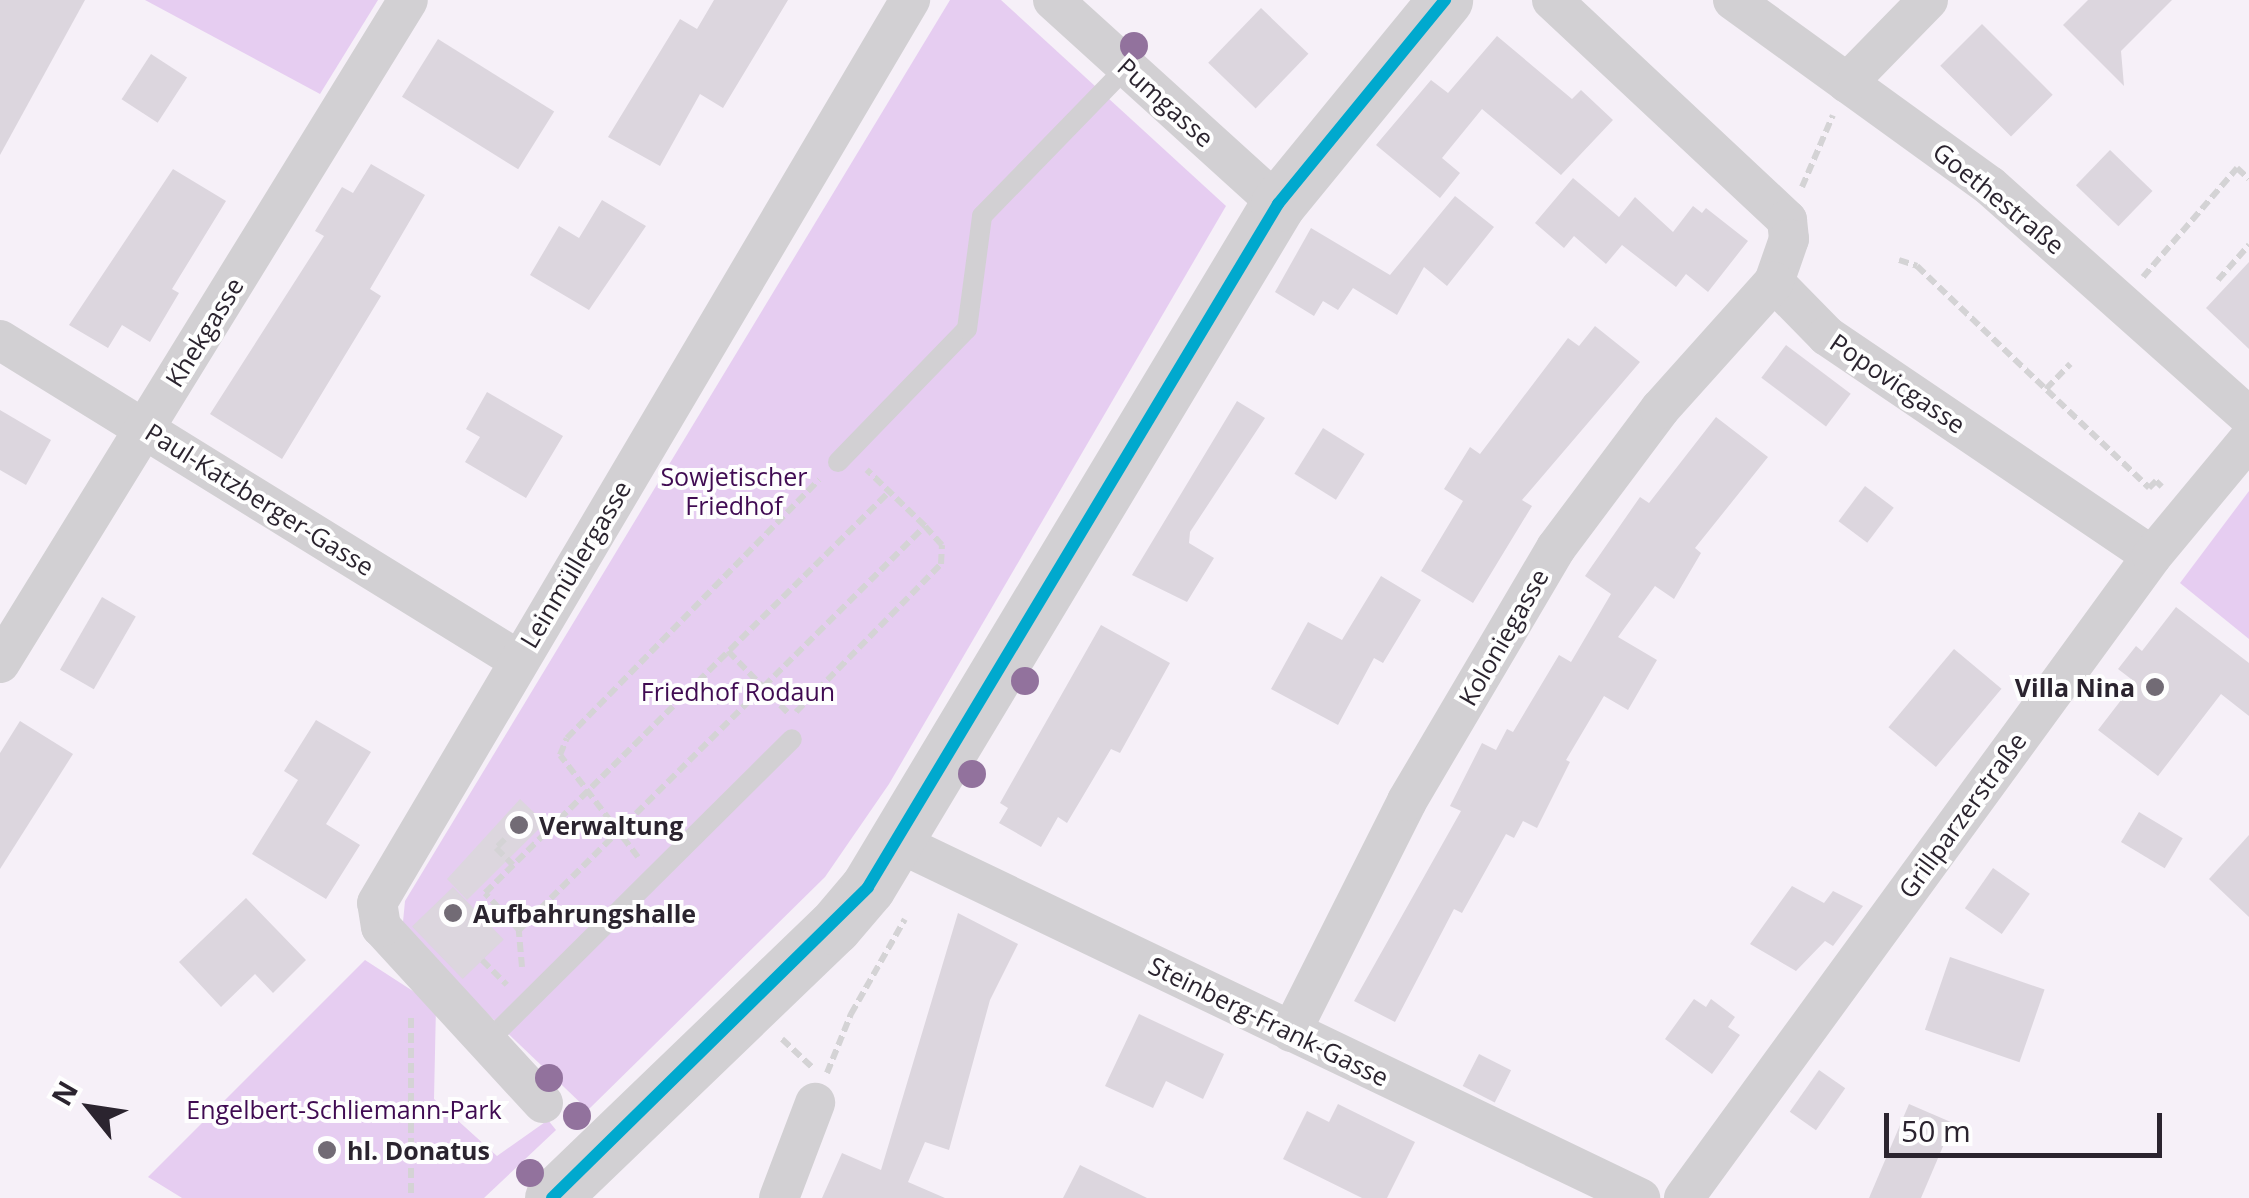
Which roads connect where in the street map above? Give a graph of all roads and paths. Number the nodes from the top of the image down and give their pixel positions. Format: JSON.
{"nodes":[{"id":1,"x":408,"y":0,"type":"edge"},
{"id":2,"x":910,"y":0,"type":"edge"},
{"id":3,"x":1053,"y":0,"type":"edge"},
{"id":4,"x":1445,"y":0,"type":"edge"},
{"id":5,"x":1552,"y":0,"type":"edge"},
{"id":6,"x":1733,"y":0,"type":"edge"},
{"id":7,"x":1928,"y":0,"type":"edge"},
{"id":8,"x":1128,"y":67,"type":"junction"},
{"id":9,"x":1847,"y":83,"type":"junction"},
{"id":10,"x":2249,"y":178,"type":"edge"},
{"id":11,"x":1278,"y":204,"type":"junction"},
{"id":12,"x":1787,"y":220,"type":"junction"},
{"id":13,"x":2249,"y":245,"type":"edge"},
{"id":14,"x":1899,"y":260,"type":"dead end"},
{"id":15,"x":2218,"y":280,"type":"dead end"},
{"id":16,"x":1774,"y":282,"type":"junction"},
{"id":17,"x":2123,"y":300,"type":"junction"},
{"id":18,"x":0,"y":340,"type":"edge"},
{"id":19,"x":2070,"y":364,"type":"dead end"},
{"id":20,"x":2046,"y":389,"type":"junction"},
{"id":21,"x":2249,"y":417,"type":"edge"},
{"id":22,"x":145,"y":428,"type":"junction"},
{"id":23,"x":2249,"y":439,"type":"edge"},
{"id":24,"x":842,"y":456,"type":"junction"},
{"id":25,"x":889,"y":492,"type":"junction"},
{"id":26,"x":2189,"y":512,"type":"junction"},
{"id":27,"x":925,"y":526,"type":"junction"},
{"id":28,"x":2152,"y":556,"type":"junction"},
{"id":29,"x":728,"y":651,"type":"junction"},
{"id":30,"x":518,"y":660,"type":"junction"},
{"id":31,"x":0,"y":663,"type":"edge"},
{"id":32,"x":763,"y":687,"type":"junction"},
{"id":33,"x":792,"y":716,"type":"junction"},
{"id":34,"x":792,"y":739,"type":"joint"},
{"id":35,"x":588,"y":794,"type":"junction"},
{"id":36,"x":619,"y":831,"type":"junction"},
{"id":37,"x":506,"y":839,"type":"dead end"},
{"id":38,"x":918,"y":852,"type":"junction"},
{"id":39,"x":514,"y":865,"type":"junction"},
{"id":40,"x":652,"y":876,"type":"junction"},
{"id":41,"x":519,"y":930,"type":"junction"},
{"id":42,"x":411,"y":962,"type":"junction"},
{"id":43,"x":526,"y":1003,"type":"junction"},
{"id":44,"x":750,"y":1009,"type":"junction"},
{"id":45,"x":1291,"y":1032,"type":"junction"},
{"id":46,"x":486,"y":1043,"type":"junction"},
{"id":47,"x":543,"y":1103,"type":"dead end"},
{"id":48,"x":815,"y":1104,"type":"dead end"},
{"id":49,"x":412,"y":1198,"type":"edge"},
{"id":50,"x":552,"y":1198,"type":"edge"},
{"id":51,"x":779,"y":1198,"type":"edge"},
{"id":52,"x":1640,"y":1198,"type":"edge"},
{"id":53,"x":1684,"y":1198,"type":"edge"}],
"edges":[{"from":1,"to":22,"type":"street","name":"Khekgasse"},
{"from":2,"to":30,"type":"street","name":"Leinmüllergasse"},
{"from":3,"to":8,"type":"street","name":"Pumgasse"},
{"from":4,"to":11,"type":"main road"},
{"from":5,"to":12,"type":"street"},
{"from":6,"to":9,"type":"street","name":"Goethestraße"},
{"from":7,"to":9,"type":"street"},
{"from":8,"to":11,"type":"street","name":"Pumgasse"},
{"from":8,"to":24,"type":"lane"},
{"from":9,"to":12,"type":"path"},
{"from":9,"to":17,"type":"street","name":"Goethestraße"},
{"from":10,"to":17,"type":"path"},
{"from":11,"to":38,"type":"main road"},
{"from":12,"to":16,"type":"street"},
{"from":13,"to":15,"type":"path"},
{"from":14,"to":20,"type":"path"},
{"from":16,"to":28,"type":"street","name":"Popovicgasse"},
{"from":16,"to":45,"type":"street","name":"Koloniegasse"},
{"from":17,"to":21,"type":"street","name":"Goethestraße"},
{"from":18,"to":22,"type":"street","name":"Paul-Katzberger-Gasse"},
{"from":19,"to":20,"type":"path"},
{"from":20,"to":26,"type":"path"},
{"from":22,"to":30,"type":"street","name":"Paul-Katzberger-Gasse"},
{"from":22,"to":31,"type":"street","name":"Khekgasse"},
{"from":23,"to":26,"type":"street","name":"Grillparzerstraße"},
{"from":24,"to":25,"type":"path"},
{"from":24,"to":35,"type":"path"},
{"from":25,"to":27,"type":"path"},
{"from":25,"to":29,"type":"path"},
{"from":26,"to":28,"type":"street","name":"Grillparzerstraße"},
{"from":27,"to":32,"type":"path"},
{"from":27,"to":33,"type":"path"},
{"from":28,"to":53,"type":"street","name":"Grillparzerstraße"},
{"from":29,"to":32,"type":"path"},
{"from":29,"to":35,"type":"path"},
{"from":30,"to":42,"type":"street","name":"Leinmüllergasse"},
{"from":32,"to":33,"type":"path"},
{"from":32,"to":36,"type":"path"},
{"from":33,"to":34,"type":"path"},
{"from":34,"to":40,"type":"lane"},
{"from":35,"to":36,"type":"path"},
{"from":35,"to":39,"type":"path"},
{"from":36,"to":40,"type":"path"},
{"from":36,"to":41,"type":"path"},
{"from":37,"to":39,"type":"path"},
{"from":38,"to":44,"type":"main road"},
{"from":38,"to":44,"type":"path"},
{"from":38,"to":45,"type":"street","name":"Steinberg-Frank-Gasse"},
{"from":39,"to":41,"type":"path"},
{"from":40,"to":43,"type":"lane"},
{"from":41,"to":43,"type":"path"},
{"from":42,"to":46,"type":"street","name":"Leinmüllergasse"},
{"from":42,"to":49,"type":"path"},
{"from":43,"to":46,"type":"lane"},
{"from":44,"to":50,"type":"main road"},
{"from":45,"to":52,"type":"street","name":"Steinberg-Frank-Gasse"},
{"from":46,"to":47,"type":"street","name":"Leinmüllergasse"},
{"from":48,"to":51,"type":"street"}]}
